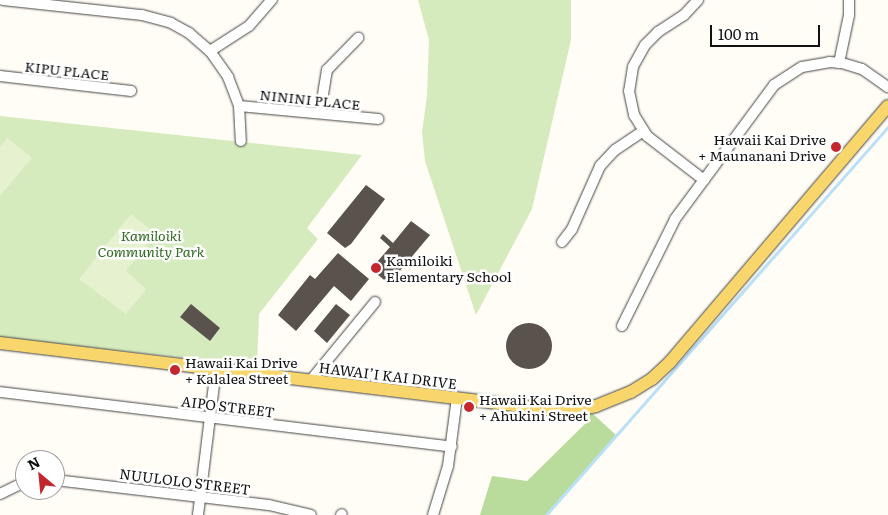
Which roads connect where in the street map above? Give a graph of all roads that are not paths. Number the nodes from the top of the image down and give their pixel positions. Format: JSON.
{"nodes":[{"id":1,"x":3,"y":0,"type":"edge"},
{"id":2,"x":272,"y":0,"type":"edge"},
{"id":3,"x":698,"y":0,"type":"edge"},
{"id":4,"x":849,"y":0,"type":"edge"},
{"id":5,"x":358,"y":38,"type":"dead end"},
{"id":6,"x":210,"y":51,"type":"junction"},
{"id":7,"x":839,"y":63,"type":"junction"},
{"id":8,"x":0,"y":76,"type":"edge"},
{"id":9,"x":888,"y":87,"type":"edge"},
{"id":10,"x":131,"y":91,"type":"dead end"},
{"id":11,"x":239,"y":106,"type":"junction"},
{"id":12,"x":888,"y":106,"type":"edge"},
{"id":13,"x":320,"y":113,"type":"junction"},
{"id":14,"x":378,"y":120,"type":"dead end"},
{"id":15,"x":643,"y":131,"type":"junction"},
{"id":16,"x":240,"y":142,"type":"dead end"},
{"id":17,"x":704,"y":180,"type":"junction"},
{"id":18,"x":562,"y":242,"type":"dead end"},
{"id":19,"x":375,"y":302,"type":"dead end"},
{"id":20,"x":622,"y":326,"type":"dead end"},
{"id":21,"x":0,"y":343,"type":"edge"},
{"id":22,"x":216,"y":368,"type":"junction"},
{"id":23,"x":311,"y":380,"type":"junction"},
{"id":24,"x":0,"y":392,"type":"edge"},
{"id":25,"x":458,"y":398,"type":"junction"},
{"id":26,"x":211,"y":418,"type":"junction"},
{"id":27,"x":452,"y":447,"type":"junction"},
{"id":28,"x":65,"y":481,"type":"edge"},
{"id":29,"x":15,"y":487,"type":"edge"},
{"id":30,"x":0,"y":494,"type":"edge"},
{"id":31,"x":200,"y":498,"type":"junction"},
{"id":32,"x":198,"y":515,"type":"edge"},
{"id":33,"x":311,"y":515,"type":"edge"},
{"id":34,"x":433,"y":515,"type":"edge"}],
"edges":[{"from":1,"to":6,"type":"street"},
{"from":2,"to":6,"type":"street"},
{"from":3,"to":15,"type":"street"},
{"from":4,"to":7,"type":"street"},
{"from":5,"to":13,"type":"street"},
{"from":6,"to":11,"type":"street"},
{"from":7,"to":9,"type":"street"},
{"from":7,"to":17,"type":"street"},
{"from":8,"to":10,"type":"street","name":"KIPU PLACE"},
{"from":11,"to":13,"type":"street","name":"NININI PLACE"},
{"from":11,"to":16,"type":"street"},
{"from":12,"to":25,"type":"main road","name":"HAWAI’I KAI DRIVE"},
{"from":13,"to":14,"type":"street","name":"NININI PLACE"},
{"from":15,"to":17,"type":"street"},
{"from":15,"to":18,"type":"street"},
{"from":17,"to":20,"type":"street"},
{"from":19,"to":23,"type":"street"},
{"from":21,"to":22,"type":"main road","name":"HAWAI’I KAI DRIVE"},
{"from":22,"to":23,"type":"main road","name":"HAWAI’I KAI DRIVE"},
{"from":22,"to":26,"type":"street"},
{"from":23,"to":25,"type":"main road","name":"HAWAI’I KAI DRIVE"},
{"from":24,"to":26,"type":"street","name":"AIPO STREET"},
{"from":25,"to":27,"type":"street"},
{"from":26,"to":27,"type":"street","name":"AIPO STREET"},
{"from":26,"to":31,"type":"street"},
{"from":27,"to":34,"type":"street"},
{"from":28,"to":31,"type":"street","name":"NUULOLO STREET"},
{"from":29,"to":30,"type":"street"},
{"from":31,"to":32,"type":"street"},
{"from":31,"to":33,"type":"street","name":"NUULOLO STREET"}]}
